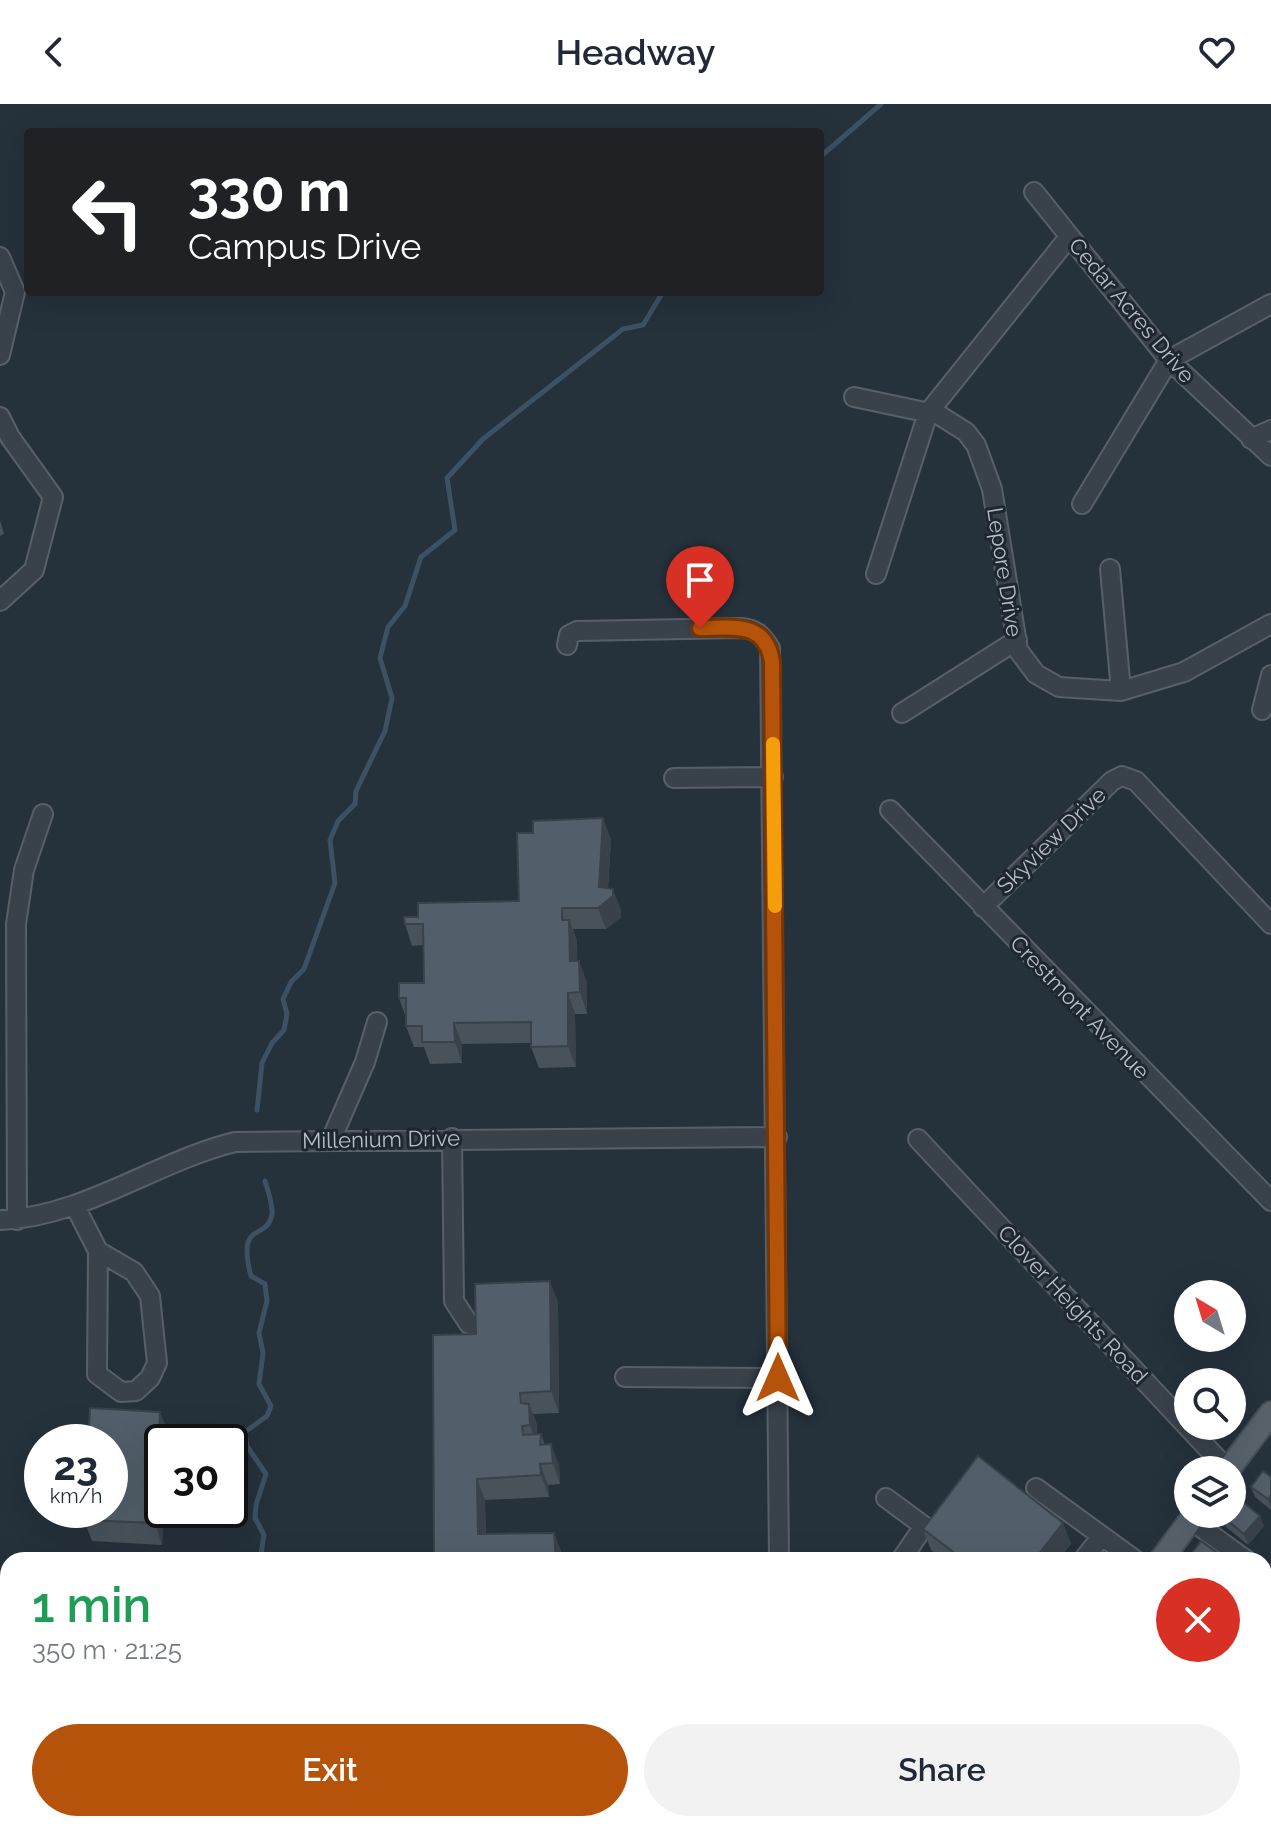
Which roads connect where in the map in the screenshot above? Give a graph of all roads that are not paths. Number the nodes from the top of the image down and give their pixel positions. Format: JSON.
{"nodes":[{"id":1,"x":1034,"y":192,"type":"dead end"},
{"id":2,"x":1069,"y":237,"type":"junction"},
{"id":3,"x":0,"y":257,"type":"edge"},
{"id":4,"x":1271,"y":304,"type":"edge"},
{"id":5,"x":0,"y":355,"type":"edge"},
{"id":6,"x":1169,"y":360,"type":"junction"},
{"id":7,"x":854,"y":397,"type":"dead end"},
{"id":8,"x":928,"y":413,"type":"junction"},
{"id":9,"x":0,"y":417,"type":"edge"},
{"id":10,"x":1271,"y":430,"type":"edge"},
{"id":11,"x":1251,"y":439,"type":"junction"},
{"id":12,"x":1271,"y":456,"type":"edge"},
{"id":13,"x":1082,"y":504,"type":"dead end"},
{"id":14,"x":1110,"y":569,"type":"dead end"},
{"id":15,"x":876,"y":574,"type":"dead end"},
{"id":16,"x":0,"y":601,"type":"edge"},
{"id":17,"x":1271,"y":624,"type":"edge"},
{"id":18,"x":1017,"y":640,"type":"junction"},
{"id":19,"x":567,"y":645,"type":"dead end"},
{"id":20,"x":1271,"y":675,"type":"edge"},
{"id":21,"x":1121,"y":691,"type":"junction"},
{"id":22,"x":1262,"y":710,"type":"dead end"},
{"id":23,"x":902,"y":713,"type":"dead end"},
{"id":24,"x":773,"y":777,"type":"junction"},
{"id":25,"x":674,"y":778,"type":"dead end"},
{"id":26,"x":890,"y":810,"type":"dead end"},
{"id":27,"x":43,"y":814,"type":"dead end"},
{"id":28,"x":983,"y":907,"type":"junction"},
{"id":29,"x":1271,"y":924,"type":"edge"},
{"id":30,"x":377,"y":1022,"type":"dead end"},
{"id":31,"x":777,"y":1137,"type":"junction"},
{"id":32,"x":452,"y":1138,"type":"junction"},
{"id":33,"x":918,"y":1139,"type":"dead end"},
{"id":34,"x":331,"y":1140,"type":"junction"},
{"id":35,"x":1271,"y":1201,"type":"edge"},
{"id":36,"x":75,"y":1206,"type":"junction"},
{"id":37,"x":8,"y":1220,"type":"edge"},
{"id":38,"x":98,"y":1251,"type":"junction"},
{"id":39,"x":478,"y":1325,"type":"edge"},
{"id":40,"x":625,"y":1377,"type":"dead end"},
{"id":41,"x":778,"y":1378,"type":"junction"},
{"id":42,"x":1271,"y":1413,"type":"edge"},
{"id":43,"x":1215,"y":1456,"type":"edge"},
{"id":44,"x":1239,"y":1456,"type":"edge"},
{"id":45,"x":1036,"y":1488,"type":"dead end"},
{"id":46,"x":886,"y":1498,"type":"dead end"},
{"id":47,"x":1185,"y":1528,"type":"edge"},
{"id":48,"x":1207,"y":1528,"type":"edge"},
{"id":49,"x":1102,"y":1536,"type":"junction"},
{"id":50,"x":779,"y":1552,"type":"edge"},
{"id":51,"x":906,"y":1552,"type":"edge"},
{"id":52,"x":1089,"y":1552,"type":"edge"},
{"id":53,"x":1122,"y":1552,"type":"edge"},
{"id":54,"x":1167,"y":1552,"type":"edge"},
{"id":55,"x":1236,"y":1552,"type":"edge"}],
"edges":[{"from":1,"to":2,"type":"street","name":"Cedar Acres Drive"},
{"from":2,"to":6,"type":"street","name":"Cedar Acres Drive"},
{"from":2,"to":8,"type":"street"},
{"from":3,"to":5,"type":"street"},
{"from":4,"to":6,"type":"street"},
{"from":6,"to":11,"type":"street","name":"Cedar Acres Drive"},
{"from":6,"to":13,"type":"street"},
{"from":7,"to":8,"type":"street","name":"Lepore Drive"},
{"from":8,"to":15,"type":"street"},
{"from":8,"to":18,"type":"street","name":"Lepore Drive"},
{"from":9,"to":16,"type":"street"},
{"from":10,"to":11,"type":"street"},
{"from":11,"to":12,"type":"street","name":"Cedar Acres Drive"},
{"from":14,"to":21,"type":"street"},
{"from":17,"to":21,"type":"street","name":"Lepore Drive"},
{"from":18,"to":21,"type":"street","name":"Lepore Drive"},
{"from":18,"to":23,"type":"street"},
{"from":19,"to":24,"type":"street"},
{"from":20,"to":22,"type":"street"},
{"from":24,"to":25,"type":"street"},
{"from":24,"to":31,"type":"street"},
{"from":26,"to":28,"type":"street","name":"Crestmont Avenue"},
{"from":27,"to":37,"type":"street"},
{"from":28,"to":29,"type":"street","name":"Skyview Drive"},
{"from":28,"to":35,"type":"street","name":"Crestmont Avenue"},
{"from":30,"to":34,"type":"street"},
{"from":31,"to":32,"type":"street","name":"Millenium Drive"},
{"from":31,"to":41,"type":"street"},
{"from":32,"to":34,"type":"street","name":"Millenium Drive"},
{"from":32,"to":39,"type":"street"},
{"from":33,"to":43,"type":"street","name":"Clover Heights Road"},
{"from":34,"to":36,"type":"street","name":"Millenium Drive"},
{"from":36,"to":37,"type":"street","name":"Millenium Drive"},
{"from":36,"to":38,"type":"street"},
{"from":38,"to":38,"type":"street"},
{"from":40,"to":41,"type":"street"},
{"from":41,"to":50,"type":"street"},
{"from":42,"to":44,"type":"main road"},
{"from":45,"to":49,"type":"street"},
{"from":46,"to":51,"type":"street"},
{"from":47,"to":54,"type":"main road"},
{"from":48,"to":55,"type":"street"},
{"from":49,"to":52,"type":"street"},
{"from":49,"to":53,"type":"street"}]}
